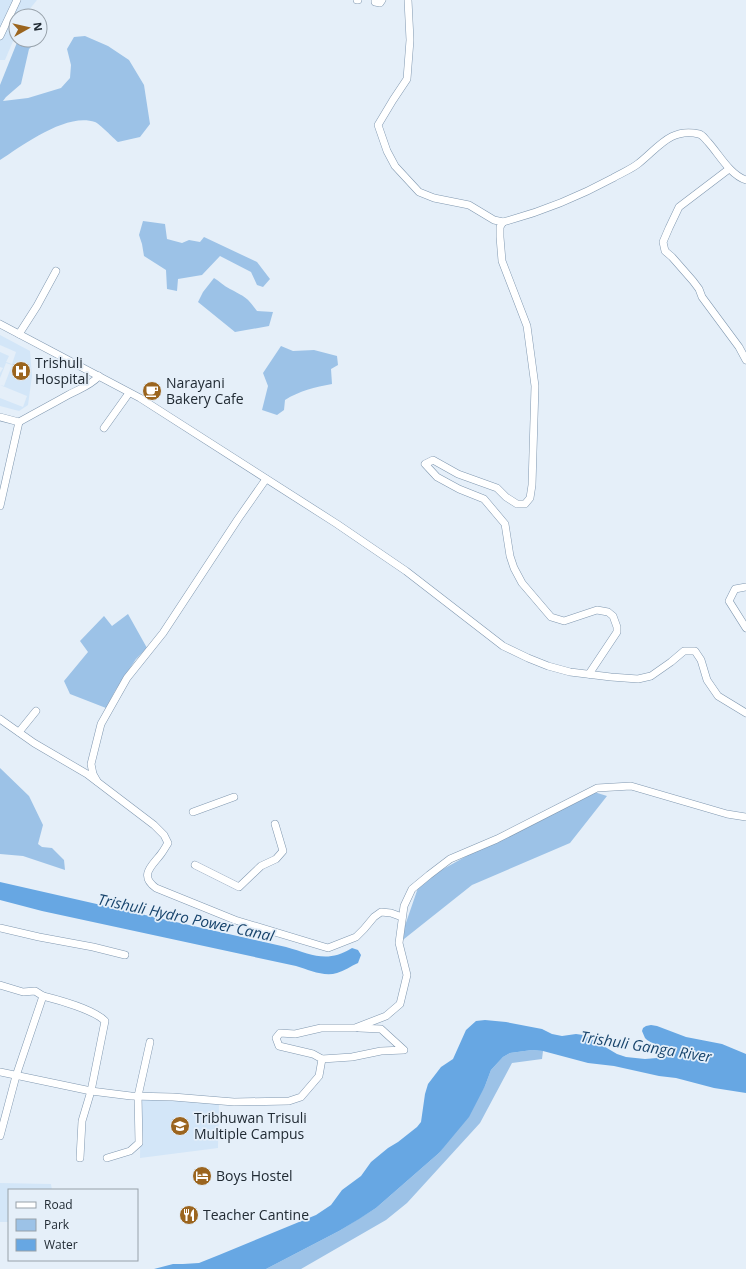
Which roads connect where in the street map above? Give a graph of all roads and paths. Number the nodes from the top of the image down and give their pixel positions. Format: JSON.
{"nodes":[{"id":1,"x":17,"y":0,"type":"edge"},
{"id":2,"x":375,"y":0,"type":"edge"},
{"id":3,"x":382,"y":0,"type":"edge"},
{"id":4,"x":408,"y":0,"type":"edge"},
{"id":5,"x":0,"y":36,"type":"edge"},
{"id":6,"x":729,"y":169,"type":"junction"},
{"id":7,"x":746,"y":180,"type":"edge"},
{"id":8,"x":503,"y":222,"type":"junction"},
{"id":9,"x":56,"y":271,"type":"dead end"},
{"id":10,"x":0,"y":324,"type":"edge"},
{"id":11,"x":19,"y":334,"type":"junction"},
{"id":12,"x":746,"y":360,"type":"edge"},
{"id":13,"x":99,"y":376,"type":"junction"},
{"id":14,"x":129,"y":393,"type":"junction"},
{"id":15,"x":0,"y":417,"type":"edge"},
{"id":16,"x":19,"y":422,"type":"junction"},
{"id":17,"x":104,"y":428,"type":"dead end"},
{"id":18,"x":266,"y":479,"type":"junction"},
{"id":19,"x":0,"y":506,"type":"edge"},
{"id":20,"x":746,"y":586,"type":"edge"},
{"id":21,"x":746,"y":628,"type":"edge"},
{"id":22,"x":589,"y":674,"type":"junction"},
{"id":23,"x":36,"y":711,"type":"dead end"},
{"id":24,"x":746,"y":713,"type":"edge"},
{"id":25,"x":0,"y":719,"type":"edge"},
{"id":26,"x":19,"y":732,"type":"junction"},
{"id":27,"x":98,"y":783,"type":"junction"},
{"id":28,"x":234,"y":797,"type":"dead end"},
{"id":29,"x":193,"y":812,"type":"dead end"},
{"id":30,"x":746,"y":817,"type":"edge"},
{"id":31,"x":275,"y":824,"type":"dead end"},
{"id":32,"x":195,"y":865,"type":"dead end"},
{"id":33,"x":402,"y":917,"type":"junction"},
{"id":34,"x":0,"y":928,"type":"edge"},
{"id":35,"x":125,"y":955,"type":"dead end"},
{"id":36,"x":0,"y":985,"type":"edge"},
{"id":37,"x":43,"y":996,"type":"junction"},
{"id":38,"x":355,"y":1028,"type":"junction"},
{"id":39,"x":150,"y":1042,"type":"dead end"},
{"id":40,"x":322,"y":1060,"type":"junction"},
{"id":41,"x":0,"y":1072,"type":"edge"},
{"id":42,"x":16,"y":1076,"type":"junction"},
{"id":43,"x":91,"y":1091,"type":"junction"},
{"id":44,"x":138,"y":1096,"type":"junction"},
{"id":45,"x":0,"y":1136,"type":"edge"},
{"id":46,"x":80,"y":1158,"type":"dead end"},
{"id":47,"x":107,"y":1158,"type":"dead end"}],
"edges":[{"from":1,"to":5,"type":"street"},
{"from":2,"to":3,"type":"street"},
{"from":4,"to":8,"type":"street"},
{"from":6,"to":7,"type":"street"},
{"from":6,"to":8,"type":"street"},
{"from":6,"to":12,"type":"street"},
{"from":8,"to":22,"type":"street"},
{"from":9,"to":11,"type":"street"},
{"from":10,"to":11,"type":"street"},
{"from":11,"to":13,"type":"street"},
{"from":13,"to":14,"type":"street"},
{"from":13,"to":16,"type":"street"},
{"from":14,"to":17,"type":"street"},
{"from":14,"to":18,"type":"street"},
{"from":15,"to":16,"type":"street"},
{"from":16,"to":19,"type":"street"},
{"from":18,"to":22,"type":"street"},
{"from":18,"to":27,"type":"street"},
{"from":20,"to":21,"type":"street"},
{"from":22,"to":24,"type":"street"},
{"from":23,"to":26,"type":"street"},
{"from":25,"to":26,"type":"street"},
{"from":26,"to":27,"type":"street"},
{"from":27,"to":33,"type":"street"},
{"from":28,"to":29,"type":"street"},
{"from":30,"to":33,"type":"street"},
{"from":31,"to":32,"type":"street"},
{"from":33,"to":38,"type":"street"},
{"from":34,"to":35,"type":"street"},
{"from":36,"to":37,"type":"street"},
{"from":37,"to":42,"type":"street"},
{"from":37,"to":43,"type":"street"},
{"from":38,"to":40,"type":"street"},
{"from":38,"to":40,"type":"street"},
{"from":39,"to":44,"type":"street"},
{"from":40,"to":44,"type":"street"},
{"from":41,"to":42,"type":"street"},
{"from":42,"to":43,"type":"street"},
{"from":42,"to":45,"type":"street"},
{"from":43,"to":44,"type":"street"},
{"from":43,"to":46,"type":"street"},
{"from":44,"to":47,"type":"street"}]}
